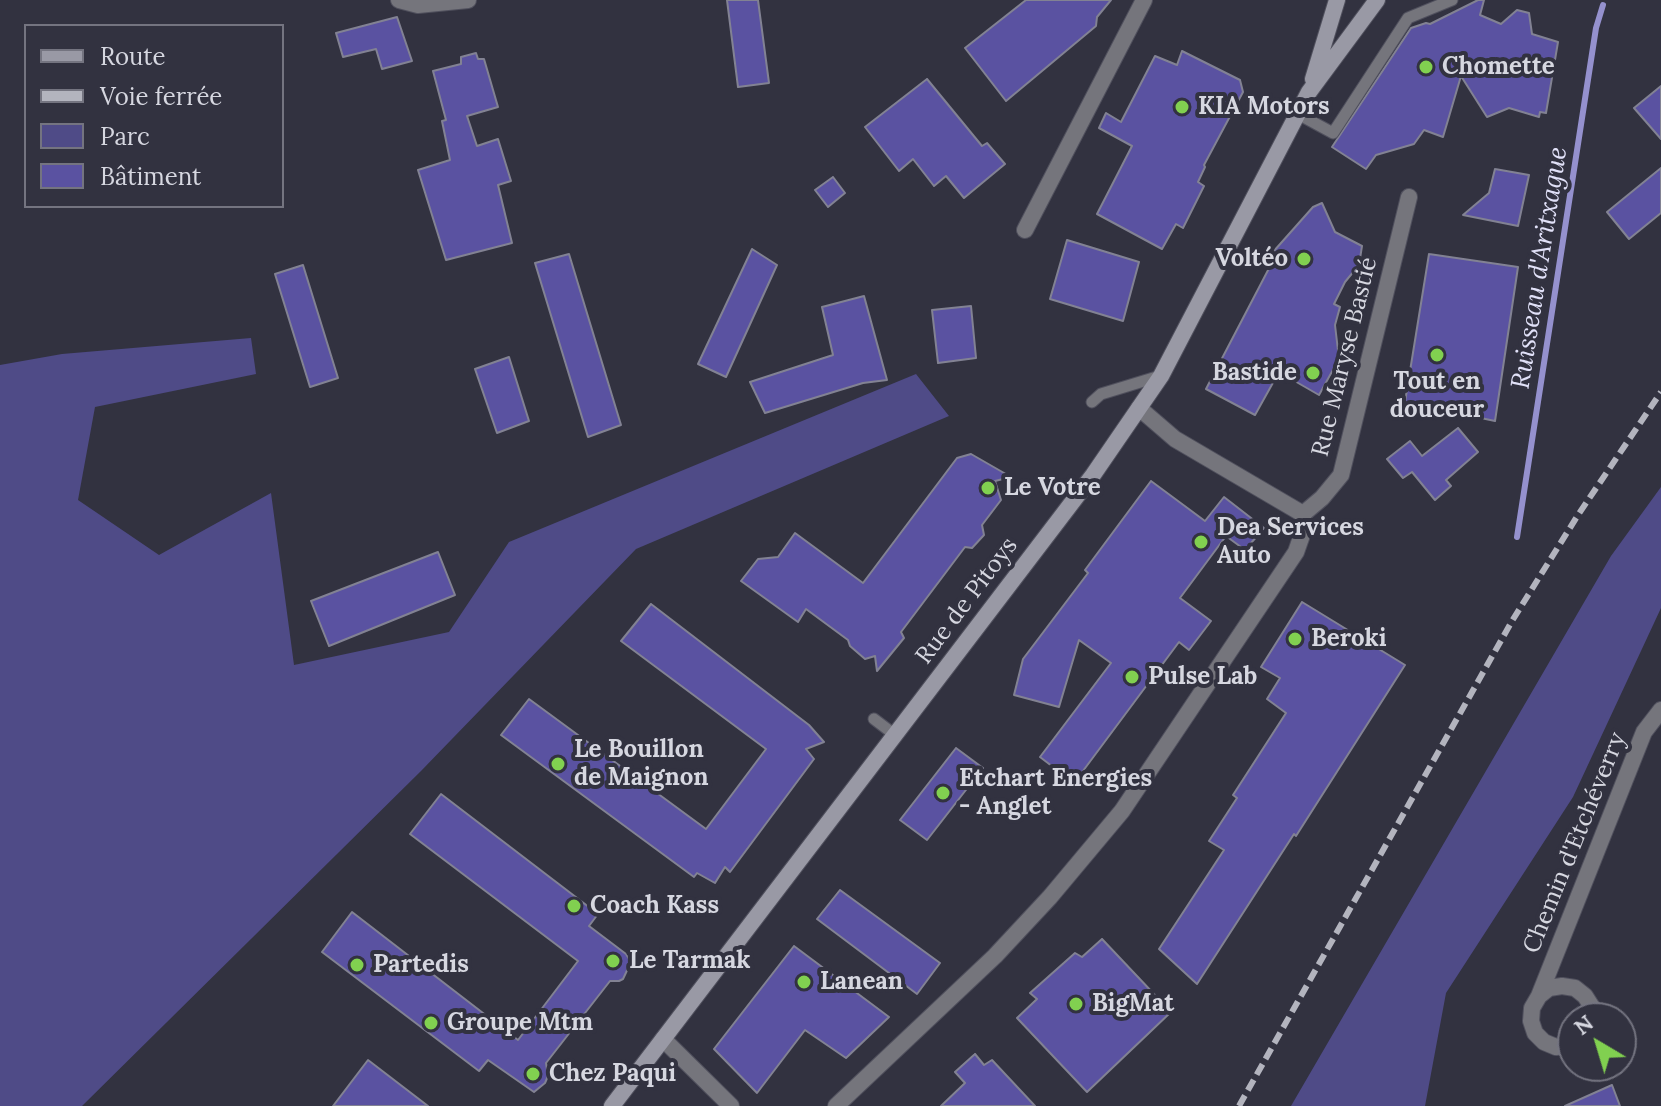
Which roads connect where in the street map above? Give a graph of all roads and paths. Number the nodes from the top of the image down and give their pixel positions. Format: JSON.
{"nodes":[{"id":1,"x":399,"y":0,"type":"edge"},
{"id":2,"x":468,"y":0,"type":"edge"},
{"id":3,"x":1144,"y":0,"type":"edge"},
{"id":4,"x":1337,"y":0,"type":"edge"},
{"id":5,"x":1377,"y":0,"type":"edge"},
{"id":6,"x":1452,"y":0,"type":"edge"},
{"id":7,"x":1309,"y":92,"type":"junction"},
{"id":8,"x":1298,"y":114,"type":"junction"},
{"id":9,"x":1409,"y":197,"type":"dead end"},
{"id":10,"x":1025,"y":230,"type":"dead end"},
{"id":11,"x":1161,"y":376,"type":"junction"},
{"id":12,"x":1092,"y":402,"type":"dead end"},
{"id":13,"x":1139,"y":408,"type":"junction"},
{"id":14,"x":1303,"y":514,"type":"junction"},
{"id":15,"x":1661,"y":710,"type":"edge"},
{"id":16,"x":874,"y":719,"type":"dead end"},
{"id":17,"x":895,"y":735,"type":"junction"},
{"id":18,"x":1539,"y":996,"type":"junction"},
{"id":19,"x":1589,"y":1002,"type":"edge"},
{"id":20,"x":663,"y":1039,"type":"junction"},
{"id":21,"x":1557,"y":1047,"type":"edge"},
{"id":22,"x":612,"y":1106,"type":"edge"},
{"id":23,"x":731,"y":1106,"type":"edge"},
{"id":24,"x":836,"y":1106,"type":"edge"}],
"edges":[{"from":1,"to":2,"type":"street"},
{"from":3,"to":10,"type":"street"},
{"from":4,"to":7,"type":"street"},
{"from":5,"to":7,"type":"street"},
{"from":6,"to":8,"type":"lane"},
{"from":7,"to":8,"type":"street","name":"Rue de Pitoys"},
{"from":8,"to":11,"type":"street","name":"Rue de Pitoys"},
{"from":9,"to":14,"type":"street","name":"Rue Maryse Bastié"},
{"from":11,"to":12,"type":"lane"},
{"from":11,"to":13,"type":"street","name":"Rue de Pitoys"},
{"from":13,"to":14,"type":"street"},
{"from":13,"to":17,"type":"street","name":"Rue de Pitoys"},
{"from":14,"to":24,"type":"street"},
{"from":15,"to":18,"type":"street","name":"Chemin d'Etchéverry"},
{"from":16,"to":17,"type":"lane"},
{"from":17,"to":20,"type":"street","name":"Rue de Pitoys"},
{"from":18,"to":19,"type":"street","name":"Chemin d'Etchéverry"},
{"from":18,"to":21,"type":"street","name":"Chemin d'Etchéverry"},
{"from":20,"to":22,"type":"street","name":"Rue de Pitoys"},
{"from":20,"to":23,"type":"street"}]}
